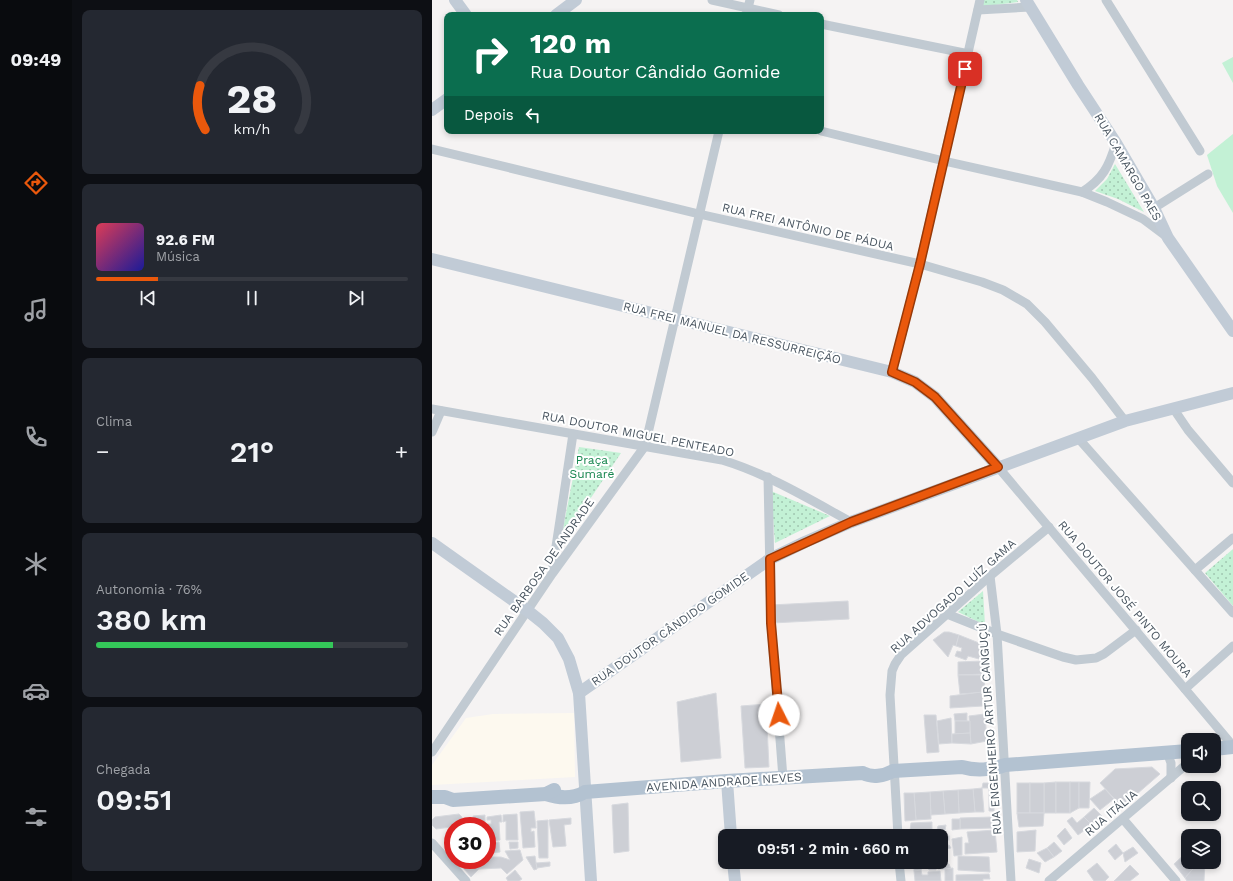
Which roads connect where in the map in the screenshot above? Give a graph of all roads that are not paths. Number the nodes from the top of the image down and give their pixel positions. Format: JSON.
{"nodes":[{"id":1,"x":455,"y":0,"type":"edge"},
{"id":2,"x":576,"y":0,"type":"edge"},
{"id":3,"x":712,"y":0,"type":"edge"},
{"id":4,"x":980,"y":0,"type":"edge"},
{"id":5,"x":1109,"y":1,"type":"edge"},
{"id":6,"x":1028,"y":3,"type":"edge"},
{"id":7,"x":748,"y":8,"type":"edge"},
{"id":8,"x":978,"y":10,"type":"junction"},
{"id":9,"x":464,"y":12,"type":"edge"},
{"id":10,"x":560,"y":12,"type":"edge"},
{"id":11,"x":766,"y":12,"type":"edge"},
{"id":12,"x":824,"y":25,"type":"edge"},
{"id":13,"x":969,"y":54,"type":"junction"},
{"id":14,"x":444,"y":101,"type":"edge"},
{"id":15,"x":432,"y":110,"type":"edge"},
{"id":16,"x":824,"y":132,"type":"edge"},
{"id":17,"x":718,"y":134,"type":"edge"},
{"id":18,"x":1116,"y":143,"type":"junction"},
{"id":19,"x":432,"y":149,"type":"edge"},
{"id":20,"x":1200,"y":151,"type":"dead end"},
{"id":21,"x":944,"y":161,"type":"junction"},
{"id":22,"x":1208,"y":174,"type":"dead end"},
{"id":23,"x":1082,"y":192,"type":"junction"},
{"id":24,"x":1154,"y":208,"type":"junction"},
{"id":25,"x":699,"y":214,"type":"junction"},
{"id":26,"x":1168,"y":238,"type":"junction"},
{"id":27,"x":432,"y":259,"type":"edge"},
{"id":28,"x":920,"y":264,"type":"junction"},
{"id":29,"x":675,"y":319,"type":"junction"},
{"id":30,"x":1233,"y":331,"type":"edge"},
{"id":31,"x":892,"y":372,"type":"junction"},
{"id":32,"x":1233,"y":393,"type":"edge"},
{"id":33,"x":1173,"y":408,"type":"junction"},
{"id":34,"x":437,"y":410,"type":"edge"},
{"id":35,"x":1125,"y":421,"type":"junction"},
{"id":36,"x":432,"y":432,"type":"edge"},
{"id":37,"x":573,"y":434,"type":"junction"},
{"id":38,"x":1078,"y":438,"type":"junction"},
{"id":39,"x":645,"y":446,"type":"junction"},
{"id":40,"x":998,"y":467,"type":"junction"},
{"id":41,"x":768,"y":477,"type":"junction"},
{"id":42,"x":1233,"y":482,"type":"edge"},
{"id":43,"x":851,"y":522,"type":"junction"},
{"id":44,"x":1049,"y":528,"type":"junction"},
{"id":45,"x":1233,"y":538,"type":"edge"},
{"id":46,"x":432,"y":543,"type":"edge"},
{"id":47,"x":770,"y":559,"type":"junction"},
{"id":48,"x":1195,"y":570,"type":"junction"},
{"id":49,"x":552,"y":574,"type":"junction"},
{"id":50,"x":990,"y":576,"type":"junction"},
{"id":51,"x":528,"y":611,"type":"junction"},
{"id":52,"x":1233,"y":613,"type":"edge"},
{"id":53,"x":947,"y":614,"type":"junction"},
{"id":54,"x":1136,"y":630,"type":"junction"},
{"id":55,"x":997,"y":634,"type":"junction"},
{"id":56,"x":1233,"y":646,"type":"edge"},
{"id":57,"x":1185,"y":689,"type":"junction"},
{"id":58,"x":579,"y":693,"type":"junction"},
{"id":59,"x":1233,"y":746,"type":"edge"},
{"id":60,"x":1221,"y":748,"type":"edge"},
{"id":61,"x":1181,"y":751,"type":"edge"},
{"id":62,"x":432,"y":752,"type":"edge"},
{"id":63,"x":1167,"y":752,"type":"junction"},
{"id":64,"x":1005,"y":765,"type":"junction"},
{"id":65,"x":1181,"y":769,"type":"edge"},
{"id":66,"x":893,"y":771,"type":"junction"},
{"id":67,"x":783,"y":778,"type":"junction"},
{"id":68,"x":1171,"y":778,"type":"junction"},
{"id":69,"x":727,"y":781,"type":"junction"},
{"id":70,"x":585,"y":792,"type":"junction"},
{"id":71,"x":432,"y":797,"type":"edge"},
{"id":72,"x":453,"y":800,"type":"junction"},
{"id":73,"x":432,"y":807,"type":"edge"},
{"id":74,"x":1123,"y":819,"type":"junction"},
{"id":75,"x":730,"y":829,"type":"edge"},
{"id":76,"x":897,"y":829,"type":"edge"},
{"id":77,"x":432,"y":843,"type":"edge"},
{"id":78,"x":734,"y":869,"type":"edge"},
{"id":79,"x":900,"y":869,"type":"edge"},
{"id":80,"x":466,"y":881,"type":"edge"},
{"id":81,"x":591,"y":881,"type":"edge"},
{"id":82,"x":735,"y":881,"type":"edge"},
{"id":83,"x":901,"y":881,"type":"edge"},
{"id":84,"x":1011,"y":881,"type":"edge"},
{"id":85,"x":1048,"y":881,"type":"edge"},
{"id":86,"x":1176,"y":881,"type":"edge"}],
"edges":[{"from":1,"to":9,"type":"street"},
{"from":2,"to":10,"type":"street"},
{"from":3,"to":7,"type":"street"},
{"from":4,"to":8,"type":"street"},
{"from":5,"to":20,"type":"street"},
{"from":6,"to":8,"type":"street"},
{"from":6,"to":18,"type":"street","name":"RUA CAMARGO PAES"},
{"from":7,"to":11,"type":"street"},
{"from":8,"to":13,"type":"street"},
{"from":12,"to":13,"type":"street"},
{"from":13,"to":21,"type":"street"},
{"from":14,"to":15,"type":"street"},
{"from":16,"to":21,"type":"street"},
{"from":17,"to":25,"type":"street","name":"RUA BARBOSA DE ANDRADE"},
{"from":18,"to":23,"type":"street"},
{"from":18,"to":24,"type":"street","name":"RUA CAMARGO PAES"},
{"from":19,"to":25,"type":"street","name":"RUA FREI ANTÔNIO DE PÁDUA"},
{"from":21,"to":23,"type":"street"},
{"from":21,"to":28,"type":"street"},
{"from":22,"to":24,"type":"street"},
{"from":23,"to":26,"type":"street"},
{"from":24,"to":26,"type":"street","name":"RUA CAMARGO PAES"},
{"from":25,"to":28,"type":"street","name":"RUA FREI ANTÔNIO DE PÁDUA"},
{"from":25,"to":29,"type":"street","name":"RUA BARBOSA DE ANDRADE"},
{"from":26,"to":30,"type":"street","name":"RUA CAMARGO PAES"},
{"from":27,"to":29,"type":"street","name":"RUA FREI MANUEL DA RESSURREIÇÃO"},
{"from":28,"to":31,"type":"street"},
{"from":28,"to":35,"type":"street","name":"RUA FREI ANTÔNIO DE PÁDUA"},
{"from":29,"to":31,"type":"street","name":"RUA FREI MANUEL DA RESSURREIÇÃO"},
{"from":29,"to":39,"type":"street","name":"RUA BARBOSA DE ANDRADE"},
{"from":31,"to":40,"type":"street","name":"RUA FREI MANUEL DA RESSURREIÇÃO"},
{"from":32,"to":33,"type":"street","name":"RUA DOUTOR CÂNDIDO GOMIDE"},
{"from":33,"to":35,"type":"street","name":"RUA DOUTOR CÂNDIDO GOMIDE"},
{"from":33,"to":42,"type":"street"},
{"from":34,"to":36,"type":"street"},
{"from":34,"to":37,"type":"street","name":"RUA DOUTOR MIGUEL PENTEADO"},
{"from":35,"to":38,"type":"street","name":"RUA DOUTOR CÂNDIDO GOMIDE"},
{"from":37,"to":39,"type":"street","name":"RUA DOUTOR MIGUEL PENTEADO"},
{"from":37,"to":49,"type":"street"},
{"from":38,"to":40,"type":"street","name":"RUA DOUTOR CÂNDIDO GOMIDE"},
{"from":38,"to":48,"type":"street"},
{"from":39,"to":41,"type":"street","name":"RUA DOUTOR MIGUEL PENTEADO"},
{"from":39,"to":49,"type":"street","name":"RUA BARBOSA DE ANDRADE"},
{"from":40,"to":43,"type":"street","name":"RUA DOUTOR CÂNDIDO GOMIDE"},
{"from":40,"to":44,"type":"street","name":"RUA DOUTOR JOSÉ PINTO MOURA"},
{"from":41,"to":43,"type":"street","name":"RUA DOUTOR MIGUEL PENTEADO"},
{"from":41,"to":47,"type":"street"},
{"from":43,"to":47,"type":"street","name":"RUA DOUTOR CÂNDIDO GOMIDE"},
{"from":44,"to":50,"type":"street","name":"RUA ADVOGADO LUÍZ GAMA"},
{"from":44,"to":54,"type":"street","name":"RUA DOUTOR JOSÉ PINTO MOURA"},
{"from":45,"to":48,"type":"street"},
{"from":46,"to":51,"type":"street"},
{"from":47,"to":58,"type":"street","name":"RUA DOUTOR CÂNDIDO GOMIDE"},
{"from":47,"to":67,"type":"street"},
{"from":48,"to":52,"type":"street"},
{"from":49,"to":51,"type":"street","name":"RUA BARBOSA DE ANDRADE"},
{"from":50,"to":53,"type":"street","name":"RUA ADVOGADO LUÍZ GAMA"},
{"from":50,"to":55,"type":"street","name":"RUA ENGENHEIRO ARTUR CANGUÇÚ"},
{"from":51,"to":58,"type":"street"},
{"from":51,"to":62,"type":"street","name":"RUA BARBOSA DE ANDRADE"},
{"from":53,"to":55,"type":"street"},
{"from":53,"to":66,"type":"street","name":"RUA ADVOGADO LUÍZ GAMA"},
{"from":54,"to":55,"type":"street"},
{"from":54,"to":57,"type":"street","name":"RUA DOUTOR JOSÉ PINTO MOURA"},
{"from":55,"to":64,"type":"street","name":"RUA ENGENHEIRO ARTUR CANGUÇÚ"},
{"from":56,"to":57,"type":"street"},
{"from":57,"to":59,"type":"street","name":"RUA DOUTOR JOSÉ PINTO MOURA"},
{"from":58,"to":70,"type":"street"},
{"from":59,"to":60,"type":"main road"},
{"from":61,"to":63,"type":"main road","name":"AVENIDA ANDRADE NEVES"},
{"from":63,"to":64,"type":"main road","name":"AVENIDA ANDRADE NEVES"},
{"from":63,"to":68,"type":"street"},
{"from":64,"to":66,"type":"main road","name":"AVENIDA ANDRADE NEVES"},
{"from":64,"to":84,"type":"street","name":"RUA ENGENHEIRO ARTUR CANGUÇÚ"},
{"from":65,"to":68,"type":"street","name":"RUA ITÁLIA"},
{"from":66,"to":67,"type":"main road","name":"AVENIDA ANDRADE NEVES"},
{"from":66,"to":76,"type":"street","name":"RUA ADVOGADO LUÍZ GAMA"},
{"from":67,"to":69,"type":"main road","name":"AVENIDA ANDRADE NEVES"},
{"from":68,"to":74,"type":"street","name":"RUA ITÁLIA"},
{"from":69,"to":70,"type":"main road","name":"AVENIDA ANDRADE NEVES"},
{"from":69,"to":75,"type":"street"},
{"from":70,"to":72,"type":"main road","name":"AVENIDA ANDRADE NEVES"},
{"from":70,"to":81,"type":"street"},
{"from":71,"to":72,"type":"main road","name":"AVENIDA ANDRADE NEVES"},
{"from":72,"to":73,"type":"main road","name":"AVENIDA ANDRADE NEVES"},
{"from":74,"to":85,"type":"street","name":"RUA ITÁLIA"},
{"from":74,"to":86,"type":"street"},
{"from":77,"to":80,"type":"street"},
{"from":78,"to":82,"type":"street"},
{"from":79,"to":83,"type":"street"}]}
